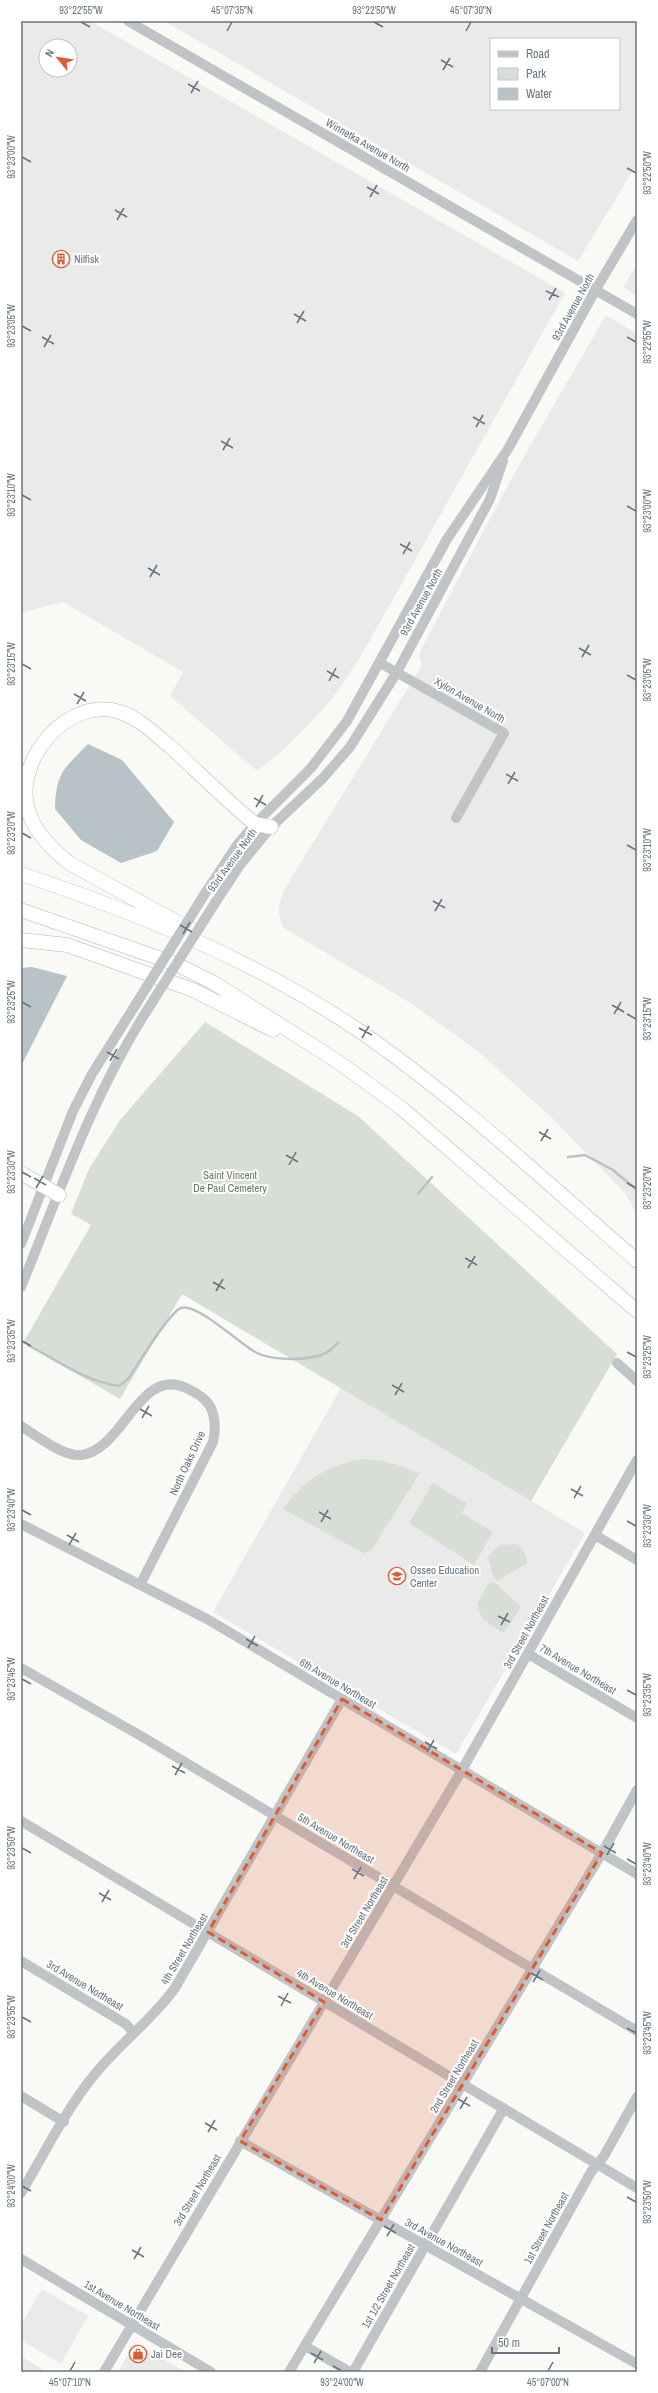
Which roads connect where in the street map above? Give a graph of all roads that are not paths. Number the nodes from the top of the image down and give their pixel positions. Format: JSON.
{"nodes":[{"id":1,"x":128,"y":21,"type":"edge"},
{"id":2,"x":637,"y":220,"type":"edge"},
{"id":3,"x":596,"y":289,"type":"junction"},
{"id":4,"x":637,"y":314,"type":"edge"},
{"id":5,"x":508,"y":448,"type":"junction"},
{"id":6,"x":380,"y":662,"type":"junction"},
{"id":7,"x":397,"y":672,"type":"junction"},
{"id":8,"x":456,"y":818,"type":"dead end"},
{"id":9,"x":255,"y":824,"type":"junction"},
{"id":10,"x":271,"y":827,"type":"junction"},
{"id":11,"x":21,"y":874,"type":"edge"},
{"id":12,"x":21,"y":910,"type":"edge"},
{"id":13,"x":21,"y":940,"type":"edge"},
{"id":14,"x":228,"y":955,"type":"junction"},
{"id":15,"x":337,"y":1061,"type":"junction"},
{"id":16,"x":21,"y":1173,"type":"edge"},
{"id":17,"x":43,"y":1186,"type":"junction"},
{"id":18,"x":59,"y":1195,"type":"junction"},
{"id":19,"x":21,"y":1244,"type":"edge"},
{"id":20,"x":637,"y":1261,"type":"edge"},
{"id":21,"x":21,"y":1287,"type":"edge"},
{"id":22,"x":637,"y":1311,"type":"edge"},
{"id":23,"x":617,"y":1363,"type":"dead end"},
{"id":24,"x":637,"y":1381,"type":"edge"},
{"id":25,"x":21,"y":1426,"type":"edge"},
{"id":26,"x":637,"y":1460,"type":"edge"},
{"id":27,"x":21,"y":1524,"type":"edge"},
{"id":28,"x":595,"y":1535,"type":"junction"},
{"id":29,"x":637,"y":1560,"type":"edge"},
{"id":30,"x":140,"y":1585,"type":"junction"},
{"id":31,"x":528,"y":1654,"type":"junction"},
{"id":32,"x":21,"y":1668,"type":"edge"},
{"id":33,"x":342,"y":1698,"type":"junction"},
{"id":34,"x":637,"y":1718,"type":"edge"},
{"id":35,"x":462,"y":1770,"type":"junction"},
{"id":36,"x":637,"y":1790,"type":"edge"},
{"id":37,"x":275,"y":1815,"type":"junction"},
{"id":38,"x":21,"y":1821,"type":"edge"},
{"id":39,"x":602,"y":1853,"type":"junction"},
{"id":40,"x":637,"y":1874,"type":"edge"},
{"id":41,"x":393,"y":1886,"type":"junction"},
{"id":42,"x":208,"y":1932,"type":"junction"},
{"id":43,"x":21,"y":1961,"type":"edge"},
{"id":44,"x":532,"y":1969,"type":"junction"},
{"id":45,"x":324,"y":2002,"type":"junction"},
{"id":46,"x":637,"y":2031,"type":"edge"},
{"id":47,"x":134,"y":2033,"type":"junction"},
{"id":48,"x":463,"y":2084,"type":"junction"},
{"id":49,"x":21,"y":2096,"type":"edge"},
{"id":50,"x":637,"y":2097,"type":"edge"},
{"id":51,"x":504,"y":2108,"type":"junction"},
{"id":52,"x":64,"y":2122,"type":"junction"},
{"id":53,"x":240,"y":2141,"type":"junction"},
{"id":54,"x":597,"y":2164,"type":"junction"},
{"id":55,"x":637,"y":2188,"type":"edge"},
{"id":56,"x":21,"y":2193,"type":"edge"},
{"id":57,"x":381,"y":2220,"type":"junction"},
{"id":58,"x":426,"y":2245,"type":"junction"},
{"id":59,"x":21,"y":2259,"type":"edge"},
{"id":60,"x":520,"y":2299,"type":"junction"},
{"id":61,"x":132,"y":2325,"type":"junction"},
{"id":62,"x":305,"y":2346,"type":"junction"},
{"id":63,"x":637,"y":2364,"type":"edge"},
{"id":64,"x":104,"y":2372,"type":"edge"},
{"id":65,"x":210,"y":2372,"type":"edge"},
{"id":66,"x":289,"y":2372,"type":"edge"},
{"id":67,"x":350,"y":2372,"type":"edge"},
{"id":68,"x":353,"y":2372,"type":"edge"},
{"id":69,"x":480,"y":2372,"type":"edge"}],
"edges":[{"from":1,"to":3,"type":"street","name":"Winnetka Avenue North"},
{"from":2,"to":3,"type":"street","name":"93rd Avenue North"},
{"from":3,"to":4,"type":"street","name":"Winnetka Avenue North"},
{"from":3,"to":5,"type":"street","name":"93rd Avenue North"},
{"from":5,"to":6,"type":"street","name":"93rd Avenue North"},
{"from":5,"to":7,"type":"street","name":"93rd Avenue North"},
{"from":6,"to":7,"type":"street","name":"Xylon Avenue North"},
{"from":6,"to":9,"type":"street","name":"93rd Avenue North"},
{"from":7,"to":8,"type":"street","name":"Xylon Avenue North"},
{"from":7,"to":10,"type":"street","name":"93rd Avenue North"},
{"from":9,"to":10,"type":"highway"},
{"from":9,"to":14,"type":"highway"},
{"from":9,"to":17,"type":"street","name":"93rd Avenue North","bridge":true},
{"from":10,"to":18,"type":"street","name":"93rd Avenue North","bridge":true},
{"from":11,"to":14,"type":"highway"},
{"from":12,"to":15,"type":"highway"},
{"from":13,"to":15,"type":"highway"},
{"from":14,"to":20,"type":"highway"},
{"from":15,"to":22,"type":"highway"},
{"from":16,"to":17,"type":"highway"},
{"from":17,"to":18,"type":"highway"},
{"from":17,"to":19,"type":"street","name":"93rd Avenue North"},
{"from":18,"to":21,"type":"street","name":"93rd Avenue North"},
{"from":23,"to":24,"type":"street"},
{"from":25,"to":30,"type":"street","name":"North Oaks Drive"},
{"from":26,"to":28,"type":"street","name":"3rd Street Northeast"},
{"from":27,"to":30,"type":"street","name":"6th Avenue Northeast"},
{"from":28,"to":29,"type":"street"},
{"from":28,"to":31,"type":"street","name":"3rd Street Northeast"},
{"from":30,"to":33,"type":"street","name":"6th Avenue Northeast"},
{"from":31,"to":34,"type":"street","name":"7th Avenue Northeast"},
{"from":31,"to":35,"type":"street","name":"3rd Street Northeast"},
{"from":32,"to":37,"type":"street","name":"5th Avenue Northeast"},
{"from":33,"to":35,"type":"street","name":"6th Avenue Northeast"},
{"from":33,"to":37,"type":"street","name":"4th Street Northeast"},
{"from":35,"to":39,"type":"street","name":"6th Avenue Northeast"},
{"from":35,"to":41,"type":"street","name":"3rd Street Northeast"},
{"from":36,"to":39,"type":"street","name":"2nd Street Northeast"},
{"from":37,"to":41,"type":"street","name":"5th Avenue Northeast"},
{"from":37,"to":42,"type":"street","name":"4th Street Northeast"},
{"from":38,"to":42,"type":"street","name":"4th Avenue Northeast"},
{"from":39,"to":40,"type":"street","name":"6th Avenue Northeast"},
{"from":39,"to":44,"type":"street","name":"2nd Street Northeast"},
{"from":41,"to":44,"type":"street","name":"5th Avenue Northeast"},
{"from":41,"to":45,"type":"street","name":"3rd Street Northeast"},
{"from":42,"to":45,"type":"street","name":"4th Avenue Northeast"},
{"from":42,"to":47,"type":"street","name":"4th Street Northeast"},
{"from":43,"to":47,"type":"street","name":"3rd Avenue Northeast"},
{"from":44,"to":46,"type":"street","name":"5th Avenue Northeast"},
{"from":44,"to":48,"type":"street","name":"2nd Street Northeast"},
{"from":45,"to":48,"type":"street","name":"4th Avenue Northeast"},
{"from":45,"to":53,"type":"street","name":"3rd Street Northeast"},
{"from":47,"to":52,"type":"street","name":"4th Street Northeast"},
{"from":48,"to":51,"type":"street","name":"4th Avenue Northeast"},
{"from":48,"to":57,"type":"street","name":"2nd Street Northeast"},
{"from":49,"to":52,"type":"street"},
{"from":50,"to":54,"type":"street","name":"1st Street Northeast"},
{"from":51,"to":54,"type":"street","name":"4th Avenue Northeast"},
{"from":51,"to":58,"type":"street","name":"1st 1/2 Street Northeast"},
{"from":52,"to":56,"type":"street","name":"4th Street Northeast"},
{"from":53,"to":57,"type":"street","name":"3rd Avenue Northeast"},
{"from":53,"to":61,"type":"street","name":"3rd Street Northeast"},
{"from":54,"to":55,"type":"street","name":"4th Avenue Northeast"},
{"from":54,"to":60,"type":"street","name":"1st Street Northeast"},
{"from":57,"to":58,"type":"street","name":"3rd Avenue Northeast"},
{"from":57,"to":62,"type":"street","name":"2nd Street Northeast"},
{"from":58,"to":60,"type":"street","name":"3rd Avenue Northeast"},
{"from":58,"to":68,"type":"street","name":"1st 1/2 Street Northeast"},
{"from":59,"to":61,"type":"street","name":"1st Avenue Northeast"},
{"from":60,"to":63,"type":"street","name":"3rd Avenue Northeast"},
{"from":60,"to":69,"type":"street","name":"1st Street Northeast"},
{"from":61,"to":64,"type":"street","name":"3rd Street Northeast"},
{"from":61,"to":65,"type":"street","name":"1st Avenue Northeast"},
{"from":62,"to":66,"type":"street","name":"2nd Street Northeast"},
{"from":62,"to":67,"type":"street"}]}
